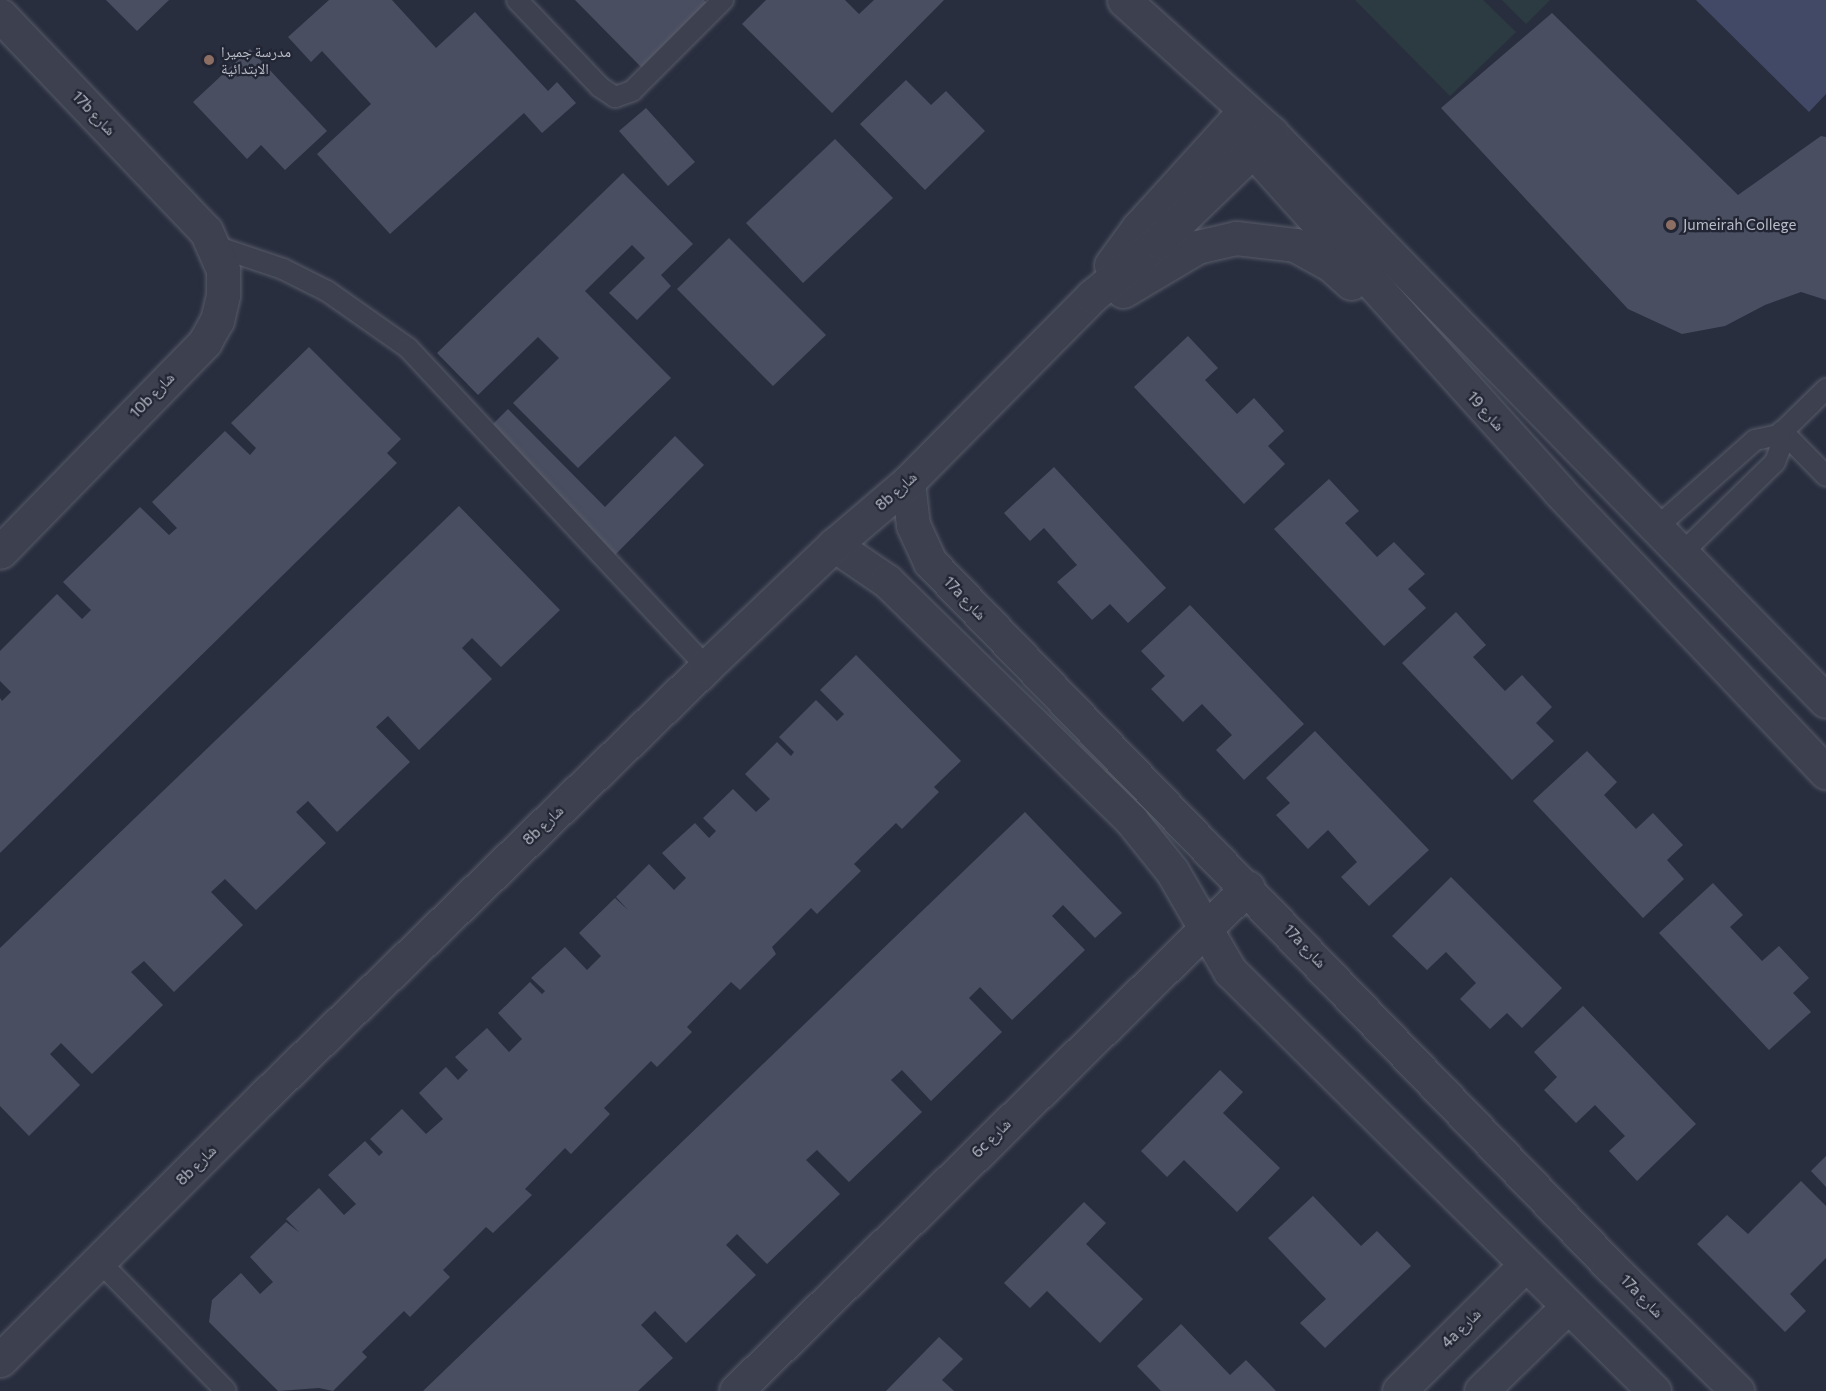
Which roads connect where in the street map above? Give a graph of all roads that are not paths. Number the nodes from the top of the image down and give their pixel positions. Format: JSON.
{"nodes":[{"id":1,"x":517,"y":0,"type":"edge"},
{"id":2,"x":723,"y":0,"type":"edge"},
{"id":3,"x":1124,"y":0,"type":"edge"},
{"id":4,"x":0,"y":15,"type":"edge"},
{"id":5,"x":1238,"y":118,"type":"junction"},
{"id":6,"x":1262,"y":142,"type":"junction"},
{"id":7,"x":189,"y":212,"type":"joint"},
{"id":8,"x":215,"y":246,"type":"junction"},
{"id":9,"x":1092,"y":296,"type":"junction"},
{"id":10,"x":1428,"y":345,"type":"junction"},
{"id":11,"x":1826,"y":390,"type":"edge"},
{"id":12,"x":1780,"y":433,"type":"junction"},
{"id":13,"x":1826,"y":476,"type":"edge"},
{"id":14,"x":908,"y":482,"type":"junction"},
{"id":15,"x":1657,"y":527,"type":"junction"},
{"id":16,"x":834,"y":544,"type":"junction"},
{"id":17,"x":0,"y":552,"type":"edge"},
{"id":18,"x":1682,"y":553,"type":"junction"},
{"id":19,"x":706,"y":666,"type":"junction"},
{"id":20,"x":1826,"y":701,"type":"edge"},
{"id":21,"x":1826,"y":772,"type":"edge"},
{"id":22,"x":1248,"y":887,"type":"junction"},
{"id":23,"x":1203,"y":927,"type":"junction"},
{"id":24,"x":99,"y":1262,"type":"junction"},
{"id":25,"x":1524,"y":1266,"type":"junction"},
{"id":26,"x":1567,"y":1307,"type":"junction"},
{"id":27,"x":0,"y":1360,"type":"edge"},
{"id":28,"x":226,"y":1391,"type":"edge"},
{"id":29,"x":736,"y":1391,"type":"edge"},
{"id":30,"x":1398,"y":1391,"type":"edge"},
{"id":31,"x":1481,"y":1391,"type":"edge"},
{"id":32,"x":1654,"y":1391,"type":"edge"},
{"id":33,"x":1737,"y":1391,"type":"edge"}],
"edges":[{"from":1,"to":2,"type":"lane"},
{"from":3,"to":5,"type":"street","name":"شارع 19"},
{"from":4,"to":7,"type":"street","name":"17b شارع"},
{"from":5,"to":6,"type":"street","name":"شارع 19"},
{"from":5,"to":9,"type":"street","name":"8b شارع"},
{"from":6,"to":9,"type":"street","name":"8b شارع"},
{"from":6,"to":10,"type":"street","name":"شارع 19"},
{"from":6,"to":15,"type":"street","name":"شارع 19"},
{"from":7,"to":8,"type":"street","name":"10b شارع"},
{"from":8,"to":17,"type":"street","name":"10b شارع"},
{"from":8,"to":19,"type":"lane"},
{"from":9,"to":10,"type":"street"},
{"from":9,"to":14,"type":"street","name":"8b شارع"},
{"from":10,"to":21,"type":"street","name":"شارع 19"},
{"from":11,"to":12,"type":"lane"},
{"from":12,"to":13,"type":"lane"},
{"from":12,"to":15,"type":"lane"},
{"from":12,"to":18,"type":"lane"},
{"from":14,"to":16,"type":"street","name":"8b شارع"},
{"from":14,"to":22,"type":"street","name":"17a شارع"},
{"from":15,"to":18,"type":"street","name":"شارع 19"},
{"from":16,"to":19,"type":"street","name":"8b شارع"},
{"from":16,"to":23,"type":"street"},
{"from":18,"to":20,"type":"street","name":"شارع 19"},
{"from":19,"to":24,"type":"street","name":"8b شارع"},
{"from":22,"to":23,"type":"street","name":"6c شارع"},
{"from":22,"to":33,"type":"street","name":"17a شارع"},
{"from":23,"to":25,"type":"street"},
{"from":23,"to":29,"type":"street","name":"6c شارع"},
{"from":24,"to":27,"type":"street","name":"8b شارع"},
{"from":24,"to":28,"type":"lane"},
{"from":25,"to":26,"type":"street"},
{"from":25,"to":30,"type":"street","name":"4a شارع"},
{"from":26,"to":31,"type":"street"},
{"from":26,"to":32,"type":"street"}]}
